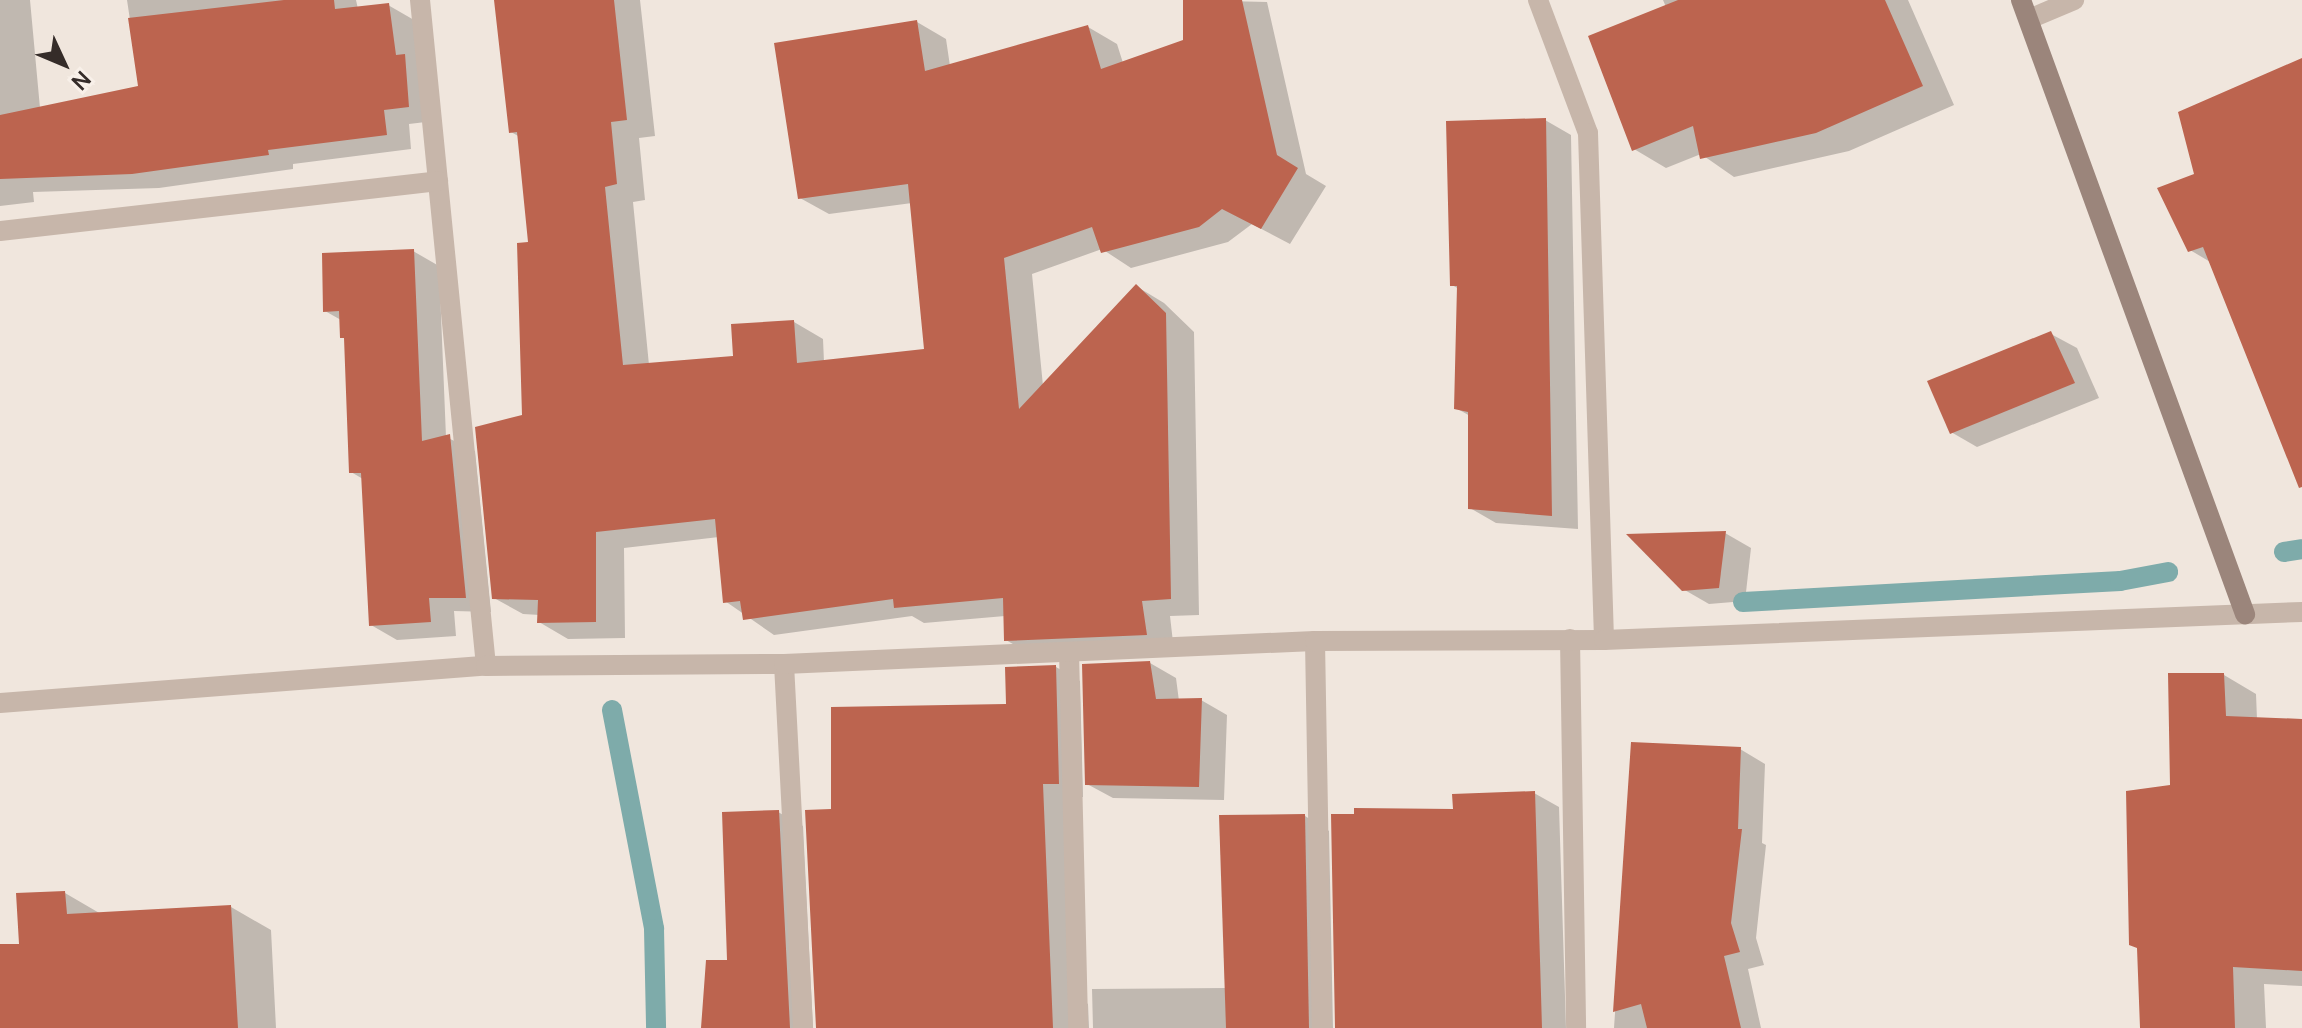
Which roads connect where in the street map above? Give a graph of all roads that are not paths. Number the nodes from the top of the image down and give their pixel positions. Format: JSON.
{"nodes":[{"id":1,"x":420,"y":0,"type":"edge"},
{"id":2,"x":1538,"y":0,"type":"edge"},
{"id":3,"x":2074,"y":0,"type":"edge"},
{"id":4,"x":2025,"y":10,"type":"edge"},
{"id":5,"x":438,"y":181,"type":"junction"},
{"id":6,"x":0,"y":231,"type":"edge"},
{"id":7,"x":2302,"y":612,"type":"edge"},
{"id":8,"x":2245,"y":614,"type":"junction"},
{"id":9,"x":1570,"y":639,"type":"junction"},
{"id":10,"x":1604,"y":640,"type":"junction"},
{"id":11,"x":1315,"y":641,"type":"junction"},
{"id":12,"x":1069,"y":652,"type":"junction"},
{"id":13,"x":784,"y":664,"type":"junction"},
{"id":14,"x":486,"y":666,"type":"junction"},
{"id":15,"x":0,"y":703,"type":"edge"},
{"id":16,"x":803,"y":1028,"type":"edge"},
{"id":17,"x":1078,"y":1028,"type":"edge"},
{"id":18,"x":1322,"y":1028,"type":"edge"},
{"id":19,"x":1576,"y":1028,"type":"edge"}],
"edges":[{"from":1,"to":5,"type":"street"},
{"from":2,"to":10,"type":"street"},
{"from":3,"to":4,"type":"street"},
{"from":4,"to":8,"type":"street"},
{"from":5,"to":6,"type":"street"},
{"from":5,"to":14,"type":"street"},
{"from":7,"to":8,"type":"street"},
{"from":8,"to":10,"type":"street"},
{"from":9,"to":10,"type":"street"},
{"from":9,"to":11,"type":"street"},
{"from":9,"to":19,"type":"street"},
{"from":11,"to":12,"type":"street"},
{"from":11,"to":18,"type":"street"},
{"from":12,"to":13,"type":"street"},
{"from":12,"to":17,"type":"street"},
{"from":13,"to":14,"type":"street"},
{"from":13,"to":16,"type":"street"},
{"from":14,"to":15,"type":"street"}]}
